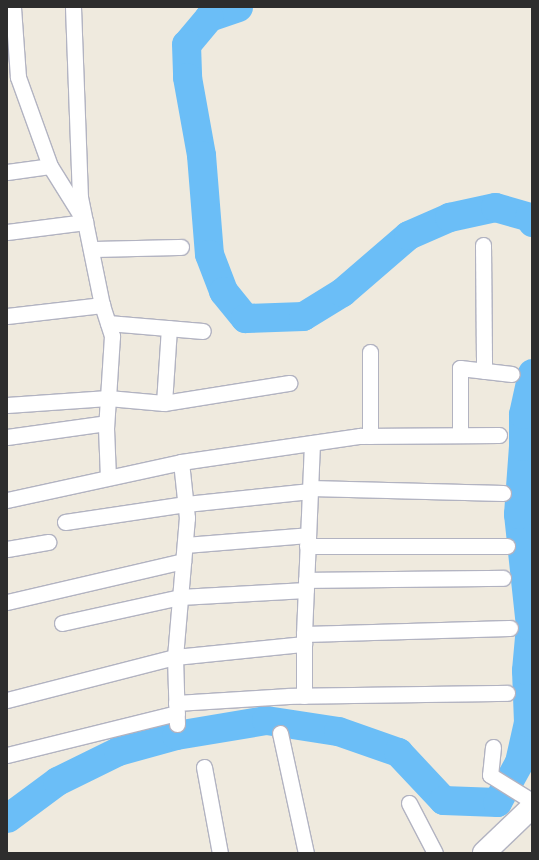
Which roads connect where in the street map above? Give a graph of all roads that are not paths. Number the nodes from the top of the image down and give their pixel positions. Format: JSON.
{"nodes":[{"id":1,"x":13,"y":7,"type":"edge"},
{"id":2,"x":73,"y":7,"type":"edge"},
{"id":3,"x":10,"y":23,"type":"edge"},
{"id":4,"x":13,"y":78,"type":"edge"},
{"id":5,"x":50,"y":166,"type":"junction"},
{"id":6,"x":7,"y":172,"type":"edge"},
{"id":7,"x":85,"y":222,"type":"junction"},
{"id":8,"x":7,"y":232,"type":"edge"},
{"id":9,"x":483,"y":245,"type":"dead end"},
{"id":10,"x":181,"y":247,"type":"dead end"},
{"id":11,"x":91,"y":249,"type":"junction"},
{"id":12,"x":102,"y":305,"type":"junction"},
{"id":13,"x":7,"y":316,"type":"edge"},
{"id":14,"x":108,"y":322,"type":"junction"},
{"id":15,"x":169,"y":328,"type":"junction"},
{"id":16,"x":203,"y":331,"type":"dead end"},
{"id":17,"x":370,"y":352,"type":"dead end"},
{"id":18,"x":484,"y":371,"type":"junction"},
{"id":19,"x":512,"y":374,"type":"dead end"},
{"id":20,"x":289,"y":383,"type":"dead end"},
{"id":21,"x":108,"y":398,"type":"junction"},
{"id":22,"x":7,"y":404,"type":"edge"},
{"id":23,"x":164,"y":404,"type":"junction"},
{"id":24,"x":106,"y":423,"type":"junction"},
{"id":25,"x":460,"y":435,"type":"junction"},
{"id":26,"x":499,"y":435,"type":"dead end"},
{"id":27,"x":370,"y":436,"type":"junction"},
{"id":28,"x":7,"y":437,"type":"edge"},
{"id":29,"x":312,"y":443,"type":"junction"},
{"id":30,"x":181,"y":462,"type":"junction"},
{"id":31,"x":108,"y":477,"type":"junction"},
{"id":32,"x":310,"y":490,"type":"junction"},
{"id":33,"x":503,"y":493,"type":"dead end"},
{"id":34,"x":7,"y":500,"type":"edge"},
{"id":35,"x":186,"y":504,"type":"junction"},
{"id":36,"x":64,"y":522,"type":"dead end"},
{"id":37,"x":308,"y":540,"type":"junction"},
{"id":38,"x":48,"y":542,"type":"dead end"},
{"id":39,"x":185,"y":545,"type":"junction"},
{"id":40,"x":507,"y":546,"type":"dead end"},
{"id":41,"x":7,"y":549,"type":"edge"},
{"id":42,"x":183,"y":562,"type":"junction"},
{"id":43,"x":503,"y":578,"type":"dead end"},
{"id":44,"x":306,"y":585,"type":"junction"},
{"id":45,"x":180,"y":597,"type":"junction"},
{"id":46,"x":7,"y":602,"type":"edge"},
{"id":47,"x":62,"y":623,"type":"dead end"},
{"id":48,"x":510,"y":628,"type":"dead end"},
{"id":49,"x":304,"y":639,"type":"junction"},
{"id":50,"x":175,"y":657,"type":"junction"},
{"id":51,"x":507,"y":693,"type":"dead end"},
{"id":52,"x":304,"y":696,"type":"junction"},
{"id":53,"x":7,"y":700,"type":"edge"},
{"id":54,"x":177,"y":714,"type":"junction"},
{"id":55,"x":280,"y":732,"type":"dead end"},
{"id":56,"x":493,"y":747,"type":"dead end"},
{"id":57,"x":7,"y":755,"type":"edge"},
{"id":58,"x":204,"y":767,"type":"dead end"},
{"id":59,"x":528,"y":801,"type":"edge"},
{"id":60,"x":409,"y":803,"type":"dead end"},
{"id":61,"x":220,"y":853,"type":"edge"},
{"id":62,"x":306,"y":853,"type":"edge"},
{"id":63,"x":435,"y":853,"type":"edge"},
{"id":64,"x":484,"y":853,"type":"edge"}],
"edges":[{"from":1,"to":3,"type":"street"},
{"from":2,"to":7,"type":"street"},
{"from":3,"to":4,"type":"street"},
{"from":4,"to":5,"type":"street"},
{"from":5,"to":6,"type":"street"},
{"from":5,"to":7,"type":"street"},
{"from":7,"to":8,"type":"street"},
{"from":7,"to":11,"type":"street"},
{"from":9,"to":18,"type":"street"},
{"from":10,"to":11,"type":"street"},
{"from":11,"to":12,"type":"street"},
{"from":12,"to":13,"type":"street"},
{"from":12,"to":14,"type":"street"},
{"from":14,"to":15,"type":"street"},
{"from":14,"to":21,"type":"street"},
{"from":15,"to":16,"type":"street"},
{"from":15,"to":23,"type":"street"},
{"from":17,"to":27,"type":"street"},
{"from":18,"to":19,"type":"street"},
{"from":18,"to":25,"type":"street"},
{"from":20,"to":23,"type":"street"},
{"from":21,"to":22,"type":"street"},
{"from":21,"to":23,"type":"street"},
{"from":21,"to":24,"type":"street"},
{"from":24,"to":28,"type":"street"},
{"from":24,"to":31,"type":"street"},
{"from":25,"to":26,"type":"street"},
{"from":25,"to":27,"type":"street"},
{"from":27,"to":29,"type":"street"},
{"from":29,"to":30,"type":"street"},
{"from":29,"to":32,"type":"street"},
{"from":30,"to":31,"type":"street"},
{"from":30,"to":35,"type":"street"},
{"from":31,"to":34,"type":"street"},
{"from":32,"to":33,"type":"street"},
{"from":32,"to":35,"type":"street"},
{"from":32,"to":37,"type":"street"},
{"from":35,"to":36,"type":"street"},
{"from":35,"to":39,"type":"street"},
{"from":37,"to":39,"type":"street"},
{"from":37,"to":40,"type":"street"},
{"from":37,"to":44,"type":"street"},
{"from":38,"to":41,"type":"street"},
{"from":39,"to":42,"type":"street"},
{"from":42,"to":45,"type":"street"},
{"from":42,"to":46,"type":"street"},
{"from":43,"to":44,"type":"street"},
{"from":44,"to":45,"type":"street"},
{"from":44,"to":49,"type":"street"},
{"from":45,"to":47,"type":"street"},
{"from":45,"to":50,"type":"street"},
{"from":48,"to":49,"type":"street"},
{"from":49,"to":50,"type":"street"},
{"from":49,"to":52,"type":"street"},
{"from":50,"to":53,"type":"street"},
{"from":50,"to":54,"type":"street"},
{"from":51,"to":52,"type":"street"},
{"from":52,"to":54,"type":"street"},
{"from":54,"to":57,"type":"street"},
{"from":55,"to":62,"type":"street"},
{"from":56,"to":59,"type":"street"},
{"from":58,"to":61,"type":"street"},
{"from":59,"to":64,"type":"street"},
{"from":60,"to":63,"type":"street"}]}
